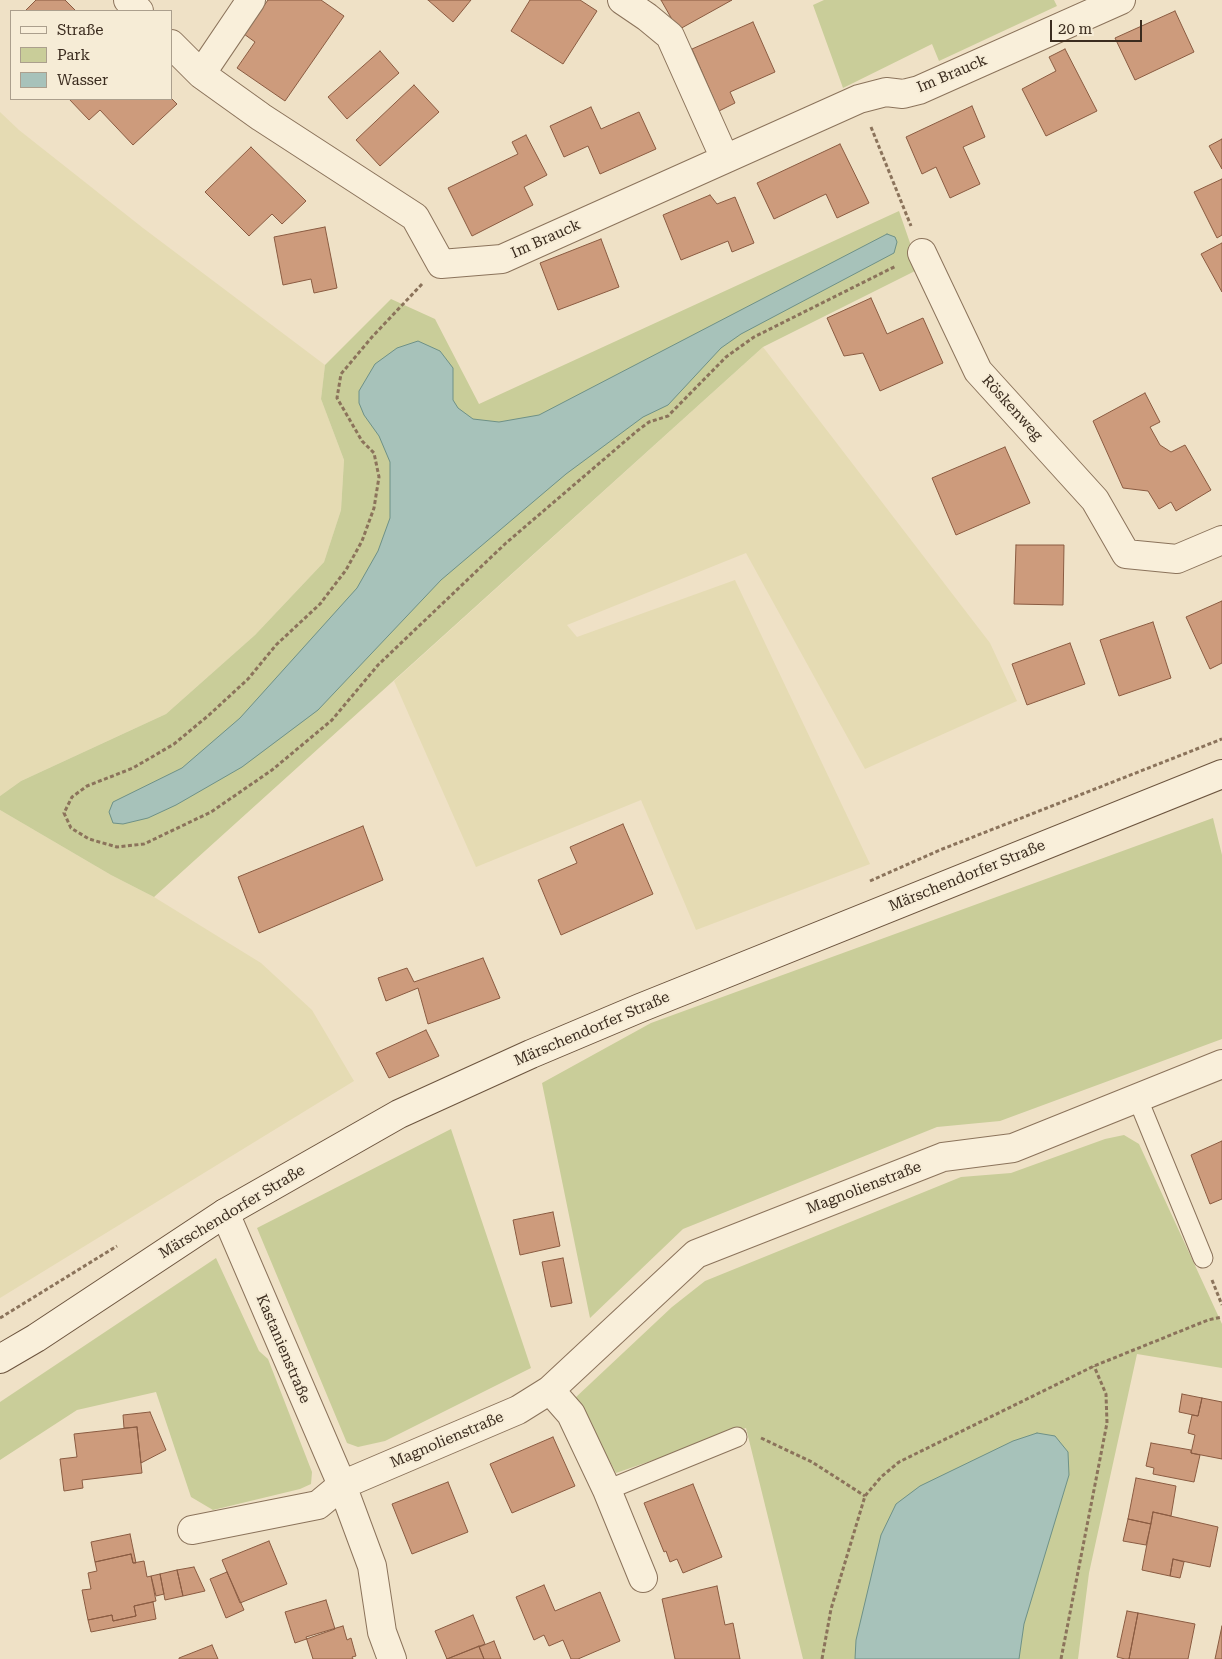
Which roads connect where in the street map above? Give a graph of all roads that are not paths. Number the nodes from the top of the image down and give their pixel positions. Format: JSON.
{"nodes":[{"id":1,"x":128,"y":0,"type":"edge"},
{"id":2,"x":251,"y":0,"type":"edge"},
{"id":3,"x":622,"y":0,"type":"edge"},
{"id":4,"x":1121,"y":0,"type":"edge"},
{"id":5,"x":138,"y":10,"type":"edge"},
{"id":6,"x":172,"y":45,"type":"edge"},
{"id":7,"x":201,"y":74,"type":"junction"},
{"id":8,"x":725,"y":159,"type":"junction"},
{"id":9,"x":922,"y":253,"type":"road end"},
{"id":10,"x":1222,"y":540,"type":"edge"},
{"id":11,"x":1222,"y":774,"type":"edge"},
{"id":12,"x":1222,"y":1064,"type":"edge"},
{"id":13,"x":1137,"y":1097,"type":"junction"},
{"id":14,"x":226,"y":1213,"type":"junction"},
{"id":15,"x":1203,"y":1258,"type":"dead end"},
{"id":16,"x":0,"y":1359,"type":"edge"},
{"id":17,"x":550,"y":1390,"type":"junction"},
{"id":18,"x":737,"y":1438,"type":"road end"},
{"id":19,"x":342,"y":1485,"type":"junction"},
{"id":20,"x":606,"y":1490,"type":"junction"},
{"id":21,"x":192,"y":1530,"type":"dead end"},
{"id":22,"x":643,"y":1578,"type":"dead end"},
{"id":23,"x":392,"y":1659,"type":"edge"}],
"edges":[{"from":1,"to":5,"type":"street"},
{"from":2,"to":7,"type":"street"},
{"from":3,"to":8,"type":"street"},
{"from":4,"to":8,"type":"street","name":"Im Brauck"},
{"from":6,"to":7,"type":"street"},
{"from":7,"to":8,"type":"street","name":"Im Brauck"},
{"from":9,"to":10,"type":"street","name":"Röskenweg"},
{"from":11,"to":14,"type":"street","name":"Märschendorfer Straße"},
{"from":12,"to":13,"type":"street","name":"Magnolienstraße"},
{"from":13,"to":15,"type":"lane"},
{"from":13,"to":17,"type":"street","name":"Magnolienstraße"},
{"from":14,"to":16,"type":"street","name":"Märschendorfer Straße"},
{"from":14,"to":19,"type":"street","name":"Kastanienstraße"},
{"from":17,"to":19,"type":"street","name":"Magnolienstraße"},
{"from":17,"to":20,"type":"street"},
{"from":18,"to":20,"type":"lane"},
{"from":19,"to":21,"type":"street"},
{"from":19,"to":23,"type":"street","name":"Kastanienstraße"},
{"from":20,"to":22,"type":"street"}]}
